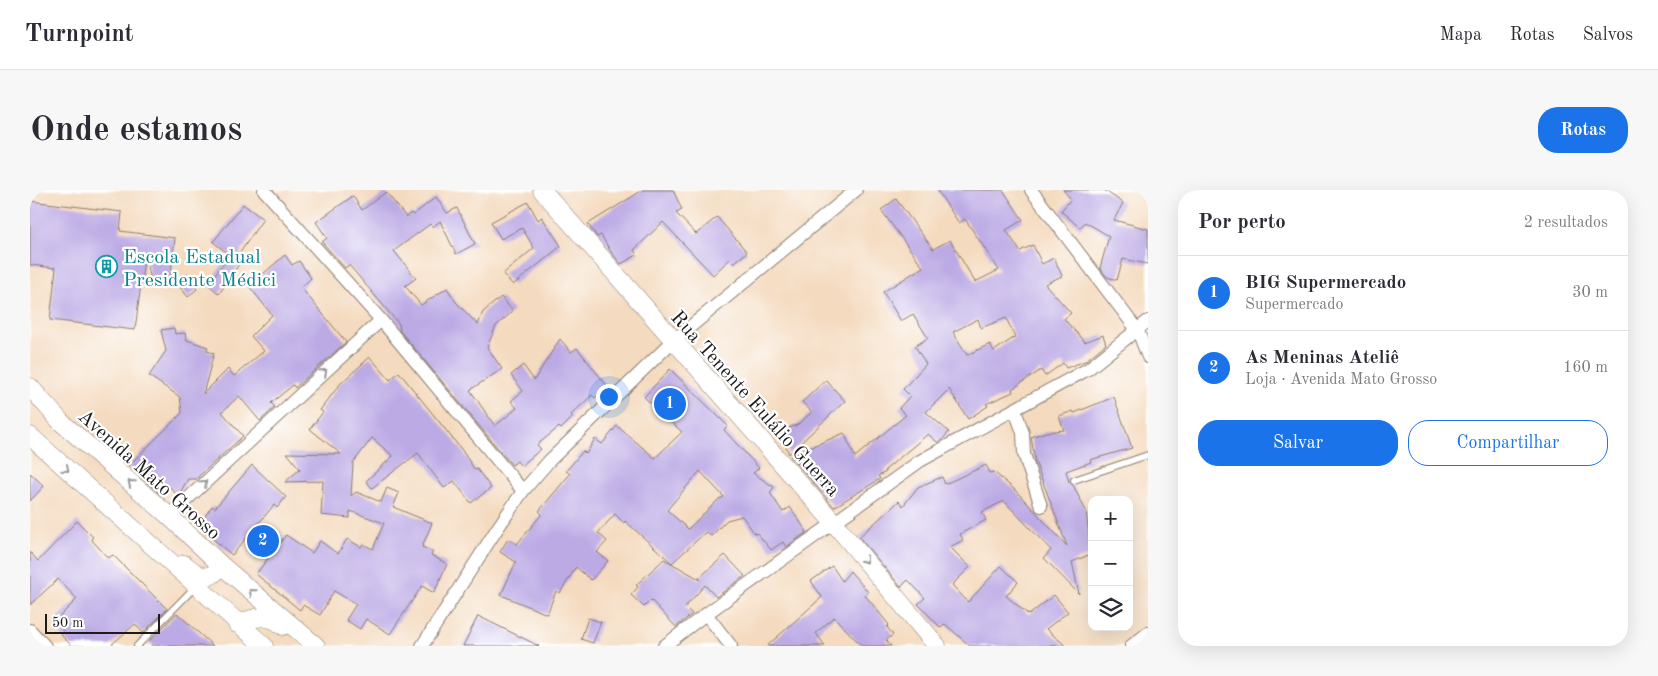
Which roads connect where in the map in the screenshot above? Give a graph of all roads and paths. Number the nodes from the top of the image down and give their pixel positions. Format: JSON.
{"nodes":[{"id":1,"x":264,"y":190,"type":"edge"},
{"id":2,"x":542,"y":190,"type":"edge"},
{"id":3,"x":856,"y":190,"type":"edge"},
{"id":4,"x":1031,"y":190,"type":"edge"},
{"id":5,"x":381,"y":320,"type":"junction"},
{"id":6,"x":1148,"y":320,"type":"edge"},
{"id":7,"x":1138,"y":331,"type":"junction"},
{"id":8,"x":673,"y":341,"type":"junction"},
{"id":9,"x":1148,"y":358,"type":"edge"},
{"id":10,"x":30,"y":387,"type":"edge"},
{"id":11,"x":1015,"y":410,"type":"junction"},
{"id":12,"x":30,"y":436,"type":"edge"},
{"id":13,"x":1148,"y":455,"type":"edge"},
{"id":14,"x":1074,"y":480,"type":"dead end"},
{"id":15,"x":523,"y":491,"type":"junction"},
{"id":16,"x":1041,"y":506,"type":"dead end"},
{"id":17,"x":168,"y":516,"type":"junction"},
{"id":18,"x":834,"y":522,"type":"junction"},
{"id":19,"x":137,"y":530,"type":"junction"},
{"id":20,"x":221,"y":566,"type":"junction"},
{"id":21,"x":196,"y":586,"type":"junction"},
{"id":22,"x":706,"y":614,"type":"junction"},
{"id":23,"x":237,"y":624,"type":"junction"},
{"id":24,"x":30,"y":630,"type":"edge"},
{"id":25,"x":1148,"y":633,"type":"edge"},
{"id":26,"x":45,"y":646,"type":"edge"},
{"id":27,"x":137,"y":646,"type":"edge"},
{"id":28,"x":264,"y":646,"type":"edge"},
{"id":29,"x":306,"y":646,"type":"edge"},
{"id":30,"x":316,"y":646,"type":"edge"},
{"id":31,"x":422,"y":646,"type":"edge"},
{"id":32,"x":664,"y":646,"type":"edge"},
{"id":33,"x":731,"y":646,"type":"edge"},
{"id":34,"x":937,"y":646,"type":"edge"},
{"id":35,"x":1131,"y":646,"type":"edge"}],
"edges":[{"from":1,"to":5,"type":"street"},
{"from":2,"to":8,"type":"main road","name":"Rua Tenente Eulálio Guerra"},
{"from":3,"to":8,"type":"street"},
{"from":4,"to":7,"type":"street"},
{"from":5,"to":15,"type":"street"},
{"from":17,"to":5,"type":"street","one_way":true},
{"from":6,"to":7,"type":"street"},
{"from":7,"to":9,"type":"street"},
{"from":7,"to":11,"type":"street"},
{"from":8,"to":15,"type":"street"},
{"from":8,"to":18,"type":"main road","name":"Rua Tenente Eulálio Guerra"},
{"from":17,"to":10,"type":"main road","name":"Avenida Mato Grosso","one_way":true},
{"from":11,"to":16,"type":"street"},
{"from":11,"to":18,"type":"street"},
{"from":12,"to":19,"type":"main road","one_way":true},
{"from":13,"to":14,"type":"lane"},
{"from":15,"to":31,"type":"street"},
{"from":17,"to":20,"type":"main road","name":"Avenida Mato Grosso"},
{"from":18,"to":22,"type":"street"},
{"from":18,"to":34,"type":"main road","name":"Rua Tenente Eulálio Guerra","one_way":true},
{"from":19,"to":20,"type":"main road"},
{"from":19,"to":21,"type":"main road"},
{"from":30,"to":20,"type":"main road","name":"Avenida Mato Grosso","one_way":true},
{"from":21,"to":23,"type":"main road"},
{"from":21,"to":27,"type":"lane"},
{"from":22,"to":32,"type":"street"},
{"from":22,"to":33,"type":"street"},
{"from":23,"to":28,"type":"main road"},
{"from":23,"to":29,"type":"main road"},
{"from":24,"to":26,"type":"street"},
{"from":25,"to":35,"type":"street"}]}
